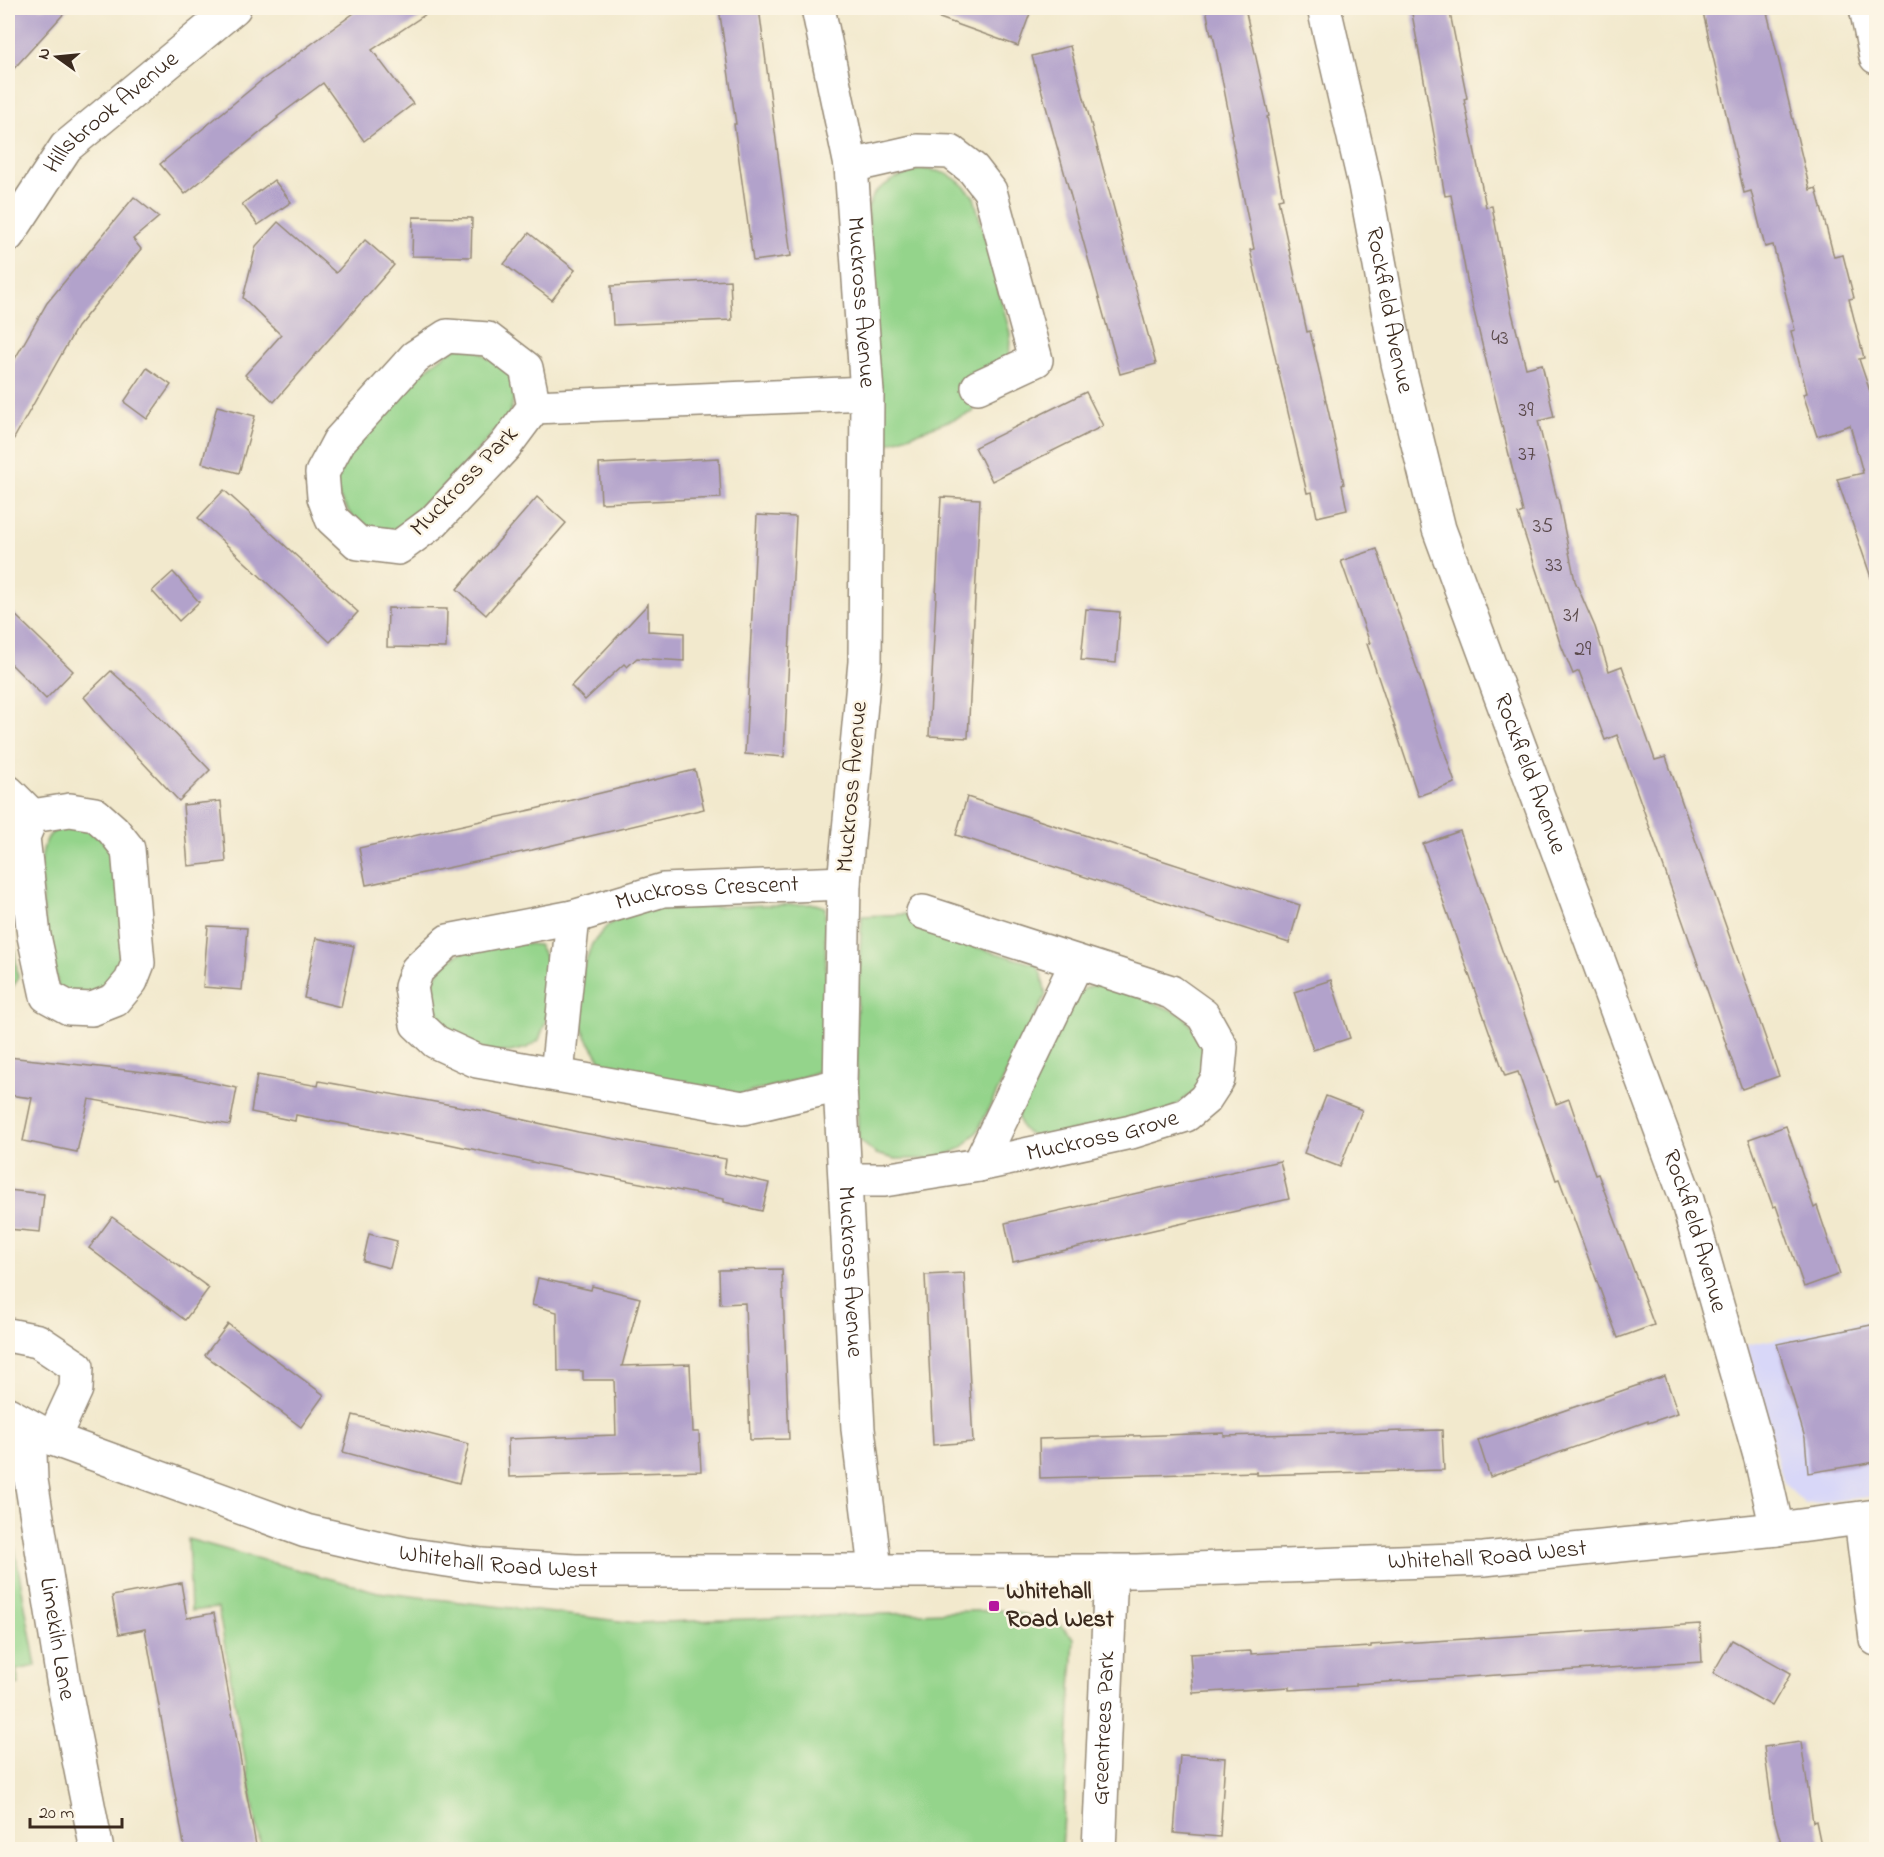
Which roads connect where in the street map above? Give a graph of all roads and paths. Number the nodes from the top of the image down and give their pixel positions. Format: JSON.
{"nodes":[{"id":1,"x":234,"y":8,"type":"edge"},
{"id":2,"x":818,"y":8,"type":"edge"},
{"id":3,"x":1324,"y":8,"type":"edge"},
{"id":4,"x":1866,"y":8,"type":"edge"},
{"id":5,"x":1876,"y":57,"type":"edge"},
{"id":6,"x":851,"y":166,"type":"junction"},
{"id":7,"x":8,"y":235,"type":"edge"},
{"id":8,"x":978,"y":387,"type":"dead end"},
{"id":9,"x":867,"y":393,"type":"junction"},
{"id":10,"x":534,"y":407,"type":"junction"},
{"id":11,"x":8,"y":792,"type":"edge"},
{"id":12,"x":32,"y":816,"type":"junction"},
{"id":13,"x":844,"y":883,"type":"junction"},
{"id":14,"x":922,"y":912,"type":"dead end"},
{"id":15,"x":573,"y":916,"type":"junction"},
{"id":16,"x":1077,"y":962,"type":"junction"},
{"id":17,"x":557,"y":1074,"type":"junction"},
{"id":18,"x":840,"y":1085,"type":"junction"},
{"id":19,"x":979,"y":1165,"type":"junction"},
{"id":20,"x":846,"y":1180,"type":"junction"},
{"id":21,"x":8,"y":1335,"type":"edge"},
{"id":22,"x":30,"y":1427,"type":"edge"},
{"id":23,"x":1869,"y":1517,"type":"edge"},
{"id":24,"x":1777,"y":1529,"type":"junction"},
{"id":25,"x":875,"y":1569,"type":"junction"},
{"id":26,"x":1112,"y":1571,"type":"junction"},
{"id":27,"x":1876,"y":1639,"type":"edge"},
{"id":28,"x":97,"y":1850,"type":"edge"},
{"id":29,"x":1100,"y":1850,"type":"edge"}],
"edges":[{"from":1,"to":7,"type":"street","name":"Hillsbrook Avenue"},
{"from":2,"to":6,"type":"street","name":"Muckross Avenue"},
{"from":3,"to":24,"type":"street","name":"Rockfield Avenue"},
{"from":4,"to":5,"type":"street"},
{"from":6,"to":8,"type":"street"},
{"from":6,"to":9,"type":"street","name":"Muckross Avenue"},
{"from":9,"to":10,"type":"street","name":"Muckross Park"},
{"from":9,"to":13,"type":"street","name":"Muckross Avenue"},
{"from":10,"to":10,"type":"street","name":"Muckross Park"},
{"from":11,"to":12,"type":"street"},
{"from":12,"to":12,"type":"street"},
{"from":13,"to":15,"type":"street","name":"Muckross Crescent"},
{"from":13,"to":18,"type":"street","name":"Muckross Avenue"},
{"from":14,"to":16,"type":"street","name":"Muckross Grove"},
{"from":15,"to":17,"type":"street"},
{"from":15,"to":17,"type":"street","name":"Muckross Crescent"},
{"from":16,"to":19,"type":"street","name":"Muckross Grove"},
{"from":16,"to":19,"type":"street","name":"Muckross Grove"},
{"from":17,"to":18,"type":"street","name":"Muckross Crescent"},
{"from":18,"to":20,"type":"street","name":"Muckross Avenue"},
{"from":19,"to":20,"type":"street","name":"Muckross Grove"},
{"from":20,"to":25,"type":"street","name":"Muckross Avenue"},
{"from":21,"to":22,"type":"street"},
{"from":22,"to":25,"type":"street","name":"Whitehall Road West"},
{"from":22,"to":28,"type":"street","name":"Limekiln Lane"},
{"from":23,"to":24,"type":"street","name":"Whitehall Road West"},
{"from":23,"to":27,"type":"street"},
{"from":24,"to":26,"type":"street","name":"Whitehall Road West"},
{"from":25,"to":26,"type":"street","name":"Whitehall Road West"},
{"from":26,"to":29,"type":"street","name":"Greentrees Park"}]}
